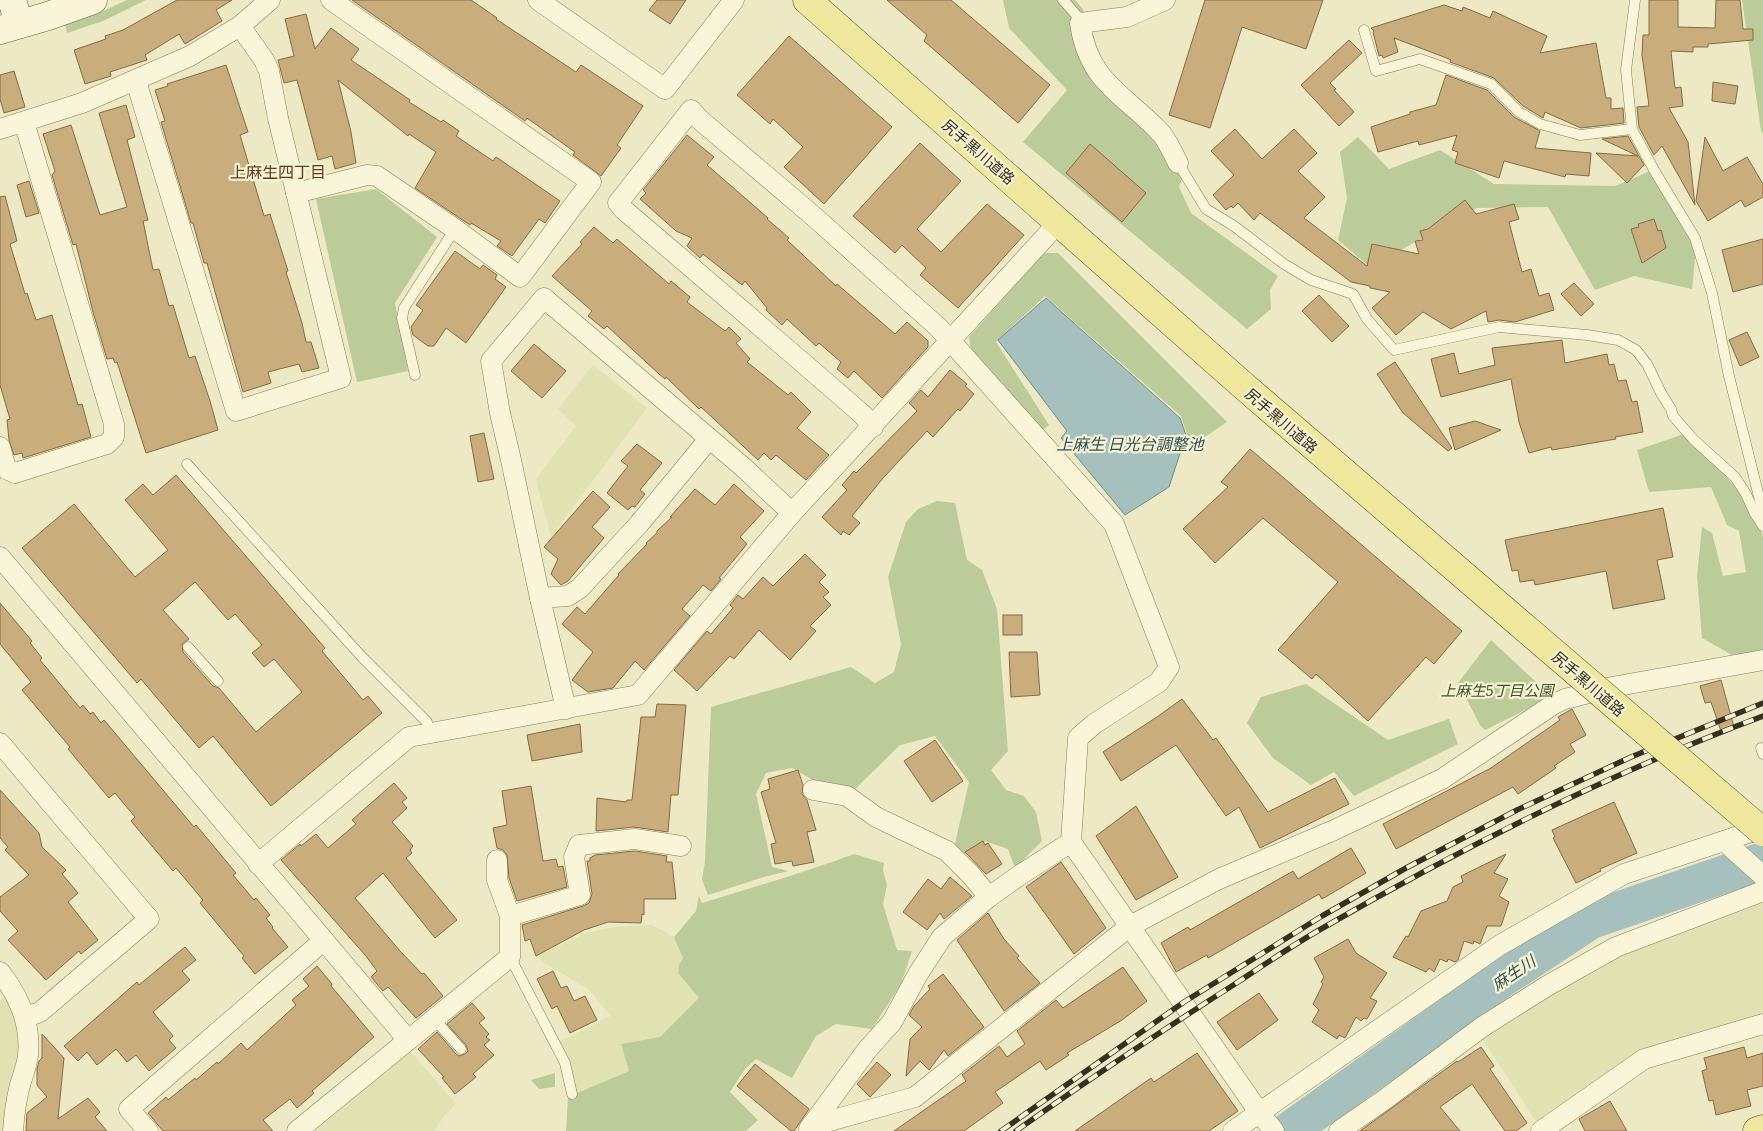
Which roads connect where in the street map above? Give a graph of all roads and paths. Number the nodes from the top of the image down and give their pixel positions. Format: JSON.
{"nodes":[{"id":1,"x":93,"y":0,"type":"edge"},
{"id":2,"x":270,"y":0,"type":"edge"},
{"id":3,"x":331,"y":0,"type":"edge"},
{"id":4,"x":538,"y":0,"type":"edge"},
{"id":5,"x":734,"y":0,"type":"edge"},
{"id":6,"x":807,"y":0,"type":"edge"},
{"id":7,"x":1063,"y":0,"type":"edge"},
{"id":8,"x":1074,"y":0,"type":"edge"},
{"id":9,"x":1165,"y":0,"type":"edge"},
{"id":10,"x":1635,"y":0,"type":"edge"},
{"id":11,"x":10,"y":18,"type":"edge"},
{"id":12,"x":1079,"y":20,"type":"junction"},
{"id":13,"x":240,"y":26,"type":"junction"},
{"id":14,"x":1364,"y":30,"type":"dead end"},
{"id":15,"x":136,"y":81,"type":"junction"},
{"id":16,"x":24,"y":122,"type":"junction"},
{"id":17,"x":0,"y":129,"type":"edge"},
{"id":18,"x":1632,"y":129,"type":"junction"},
{"id":19,"x":1178,"y":163,"type":"joint"},
{"id":20,"x":296,"y":193,"type":"junction"},
{"id":21,"x":1059,"y":222,"type":"junction"},
{"id":22,"x":454,"y":229,"type":"junction"},
{"id":23,"x":949,"y":341,"type":"junction"},
{"id":24,"x":415,"y":375,"type":"dead end"},
{"id":25,"x":873,"y":427,"type":"junction"},
{"id":26,"x":709,"y":439,"type":"junction"},
{"id":27,"x":0,"y":447,"type":"edge"},
{"id":28,"x":187,"y":464,"type":"dead end"},
{"id":29,"x":792,"y":513,"type":"junction"},
{"id":30,"x":1763,"y":513,"type":"edge"},
{"id":31,"x":1763,"y":526,"type":"edge"},
{"id":32,"x":3,"y":568,"type":"edge"},
{"id":33,"x":540,"y":598,"type":"junction"},
{"id":34,"x":188,"y":647,"type":"dead end"},
{"id":35,"x":1763,"y":660,"type":"edge"},
{"id":36,"x":218,"y":681,"type":"dead end"},
{"id":37,"x":566,"y":709,"type":"junction"},
{"id":38,"x":428,"y":732,"type":"junction"},
{"id":39,"x":0,"y":743,"type":"edge"},
{"id":40,"x":813,"y":790,"type":"dead end"},
{"id":41,"x":1763,"y":828,"type":"edge"},
{"id":42,"x":1763,"y":832,"type":"edge"},
{"id":43,"x":1071,"y":842,"type":"junction"},
{"id":44,"x":681,"y":846,"type":"dead end"},
{"id":45,"x":1731,"y":848,"type":"junction"},
{"id":46,"x":497,"y":860,"type":"dead end"},
{"id":47,"x":258,"y":864,"type":"junction"},
{"id":48,"x":1763,"y":876,"type":"edge"},
{"id":49,"x":1763,"y":891,"type":"edge"},
{"id":50,"x":989,"y":897,"type":"junction"},
{"id":51,"x":510,"y":916,"type":"junction"},
{"id":52,"x":1130,"y":926,"type":"junction"},
{"id":53,"x":323,"y":941,"type":"junction"},
{"id":54,"x":510,"y":957,"type":"junction"},
{"id":55,"x":3,"y":982,"type":"edge"},
{"id":56,"x":26,"y":1017,"type":"junction"},
{"id":57,"x":435,"y":1020,"type":"junction"},
{"id":58,"x":1763,"y":1024,"type":"edge"},
{"id":59,"x":408,"y":1040,"type":"junction"},
{"id":60,"x":461,"y":1049,"type":"dead end"},
{"id":61,"x":572,"y":1094,"type":"dead end"},
{"id":62,"x":1268,"y":1123,"type":"edge"},
{"id":63,"x":811,"y":1128,"type":"edge"},
{"id":64,"x":1763,"y":1129,"type":"edge"},
{"id":65,"x":13,"y":1131,"type":"edge"},
{"id":66,"x":148,"y":1131,"type":"edge"},
{"id":67,"x":297,"y":1131,"type":"edge"},
{"id":68,"x":1233,"y":1131,"type":"edge"},
{"id":69,"x":1339,"y":1131,"type":"edge"},
{"id":70,"x":1541,"y":1131,"type":"edge"},
{"id":71,"x":1757,"y":1131,"type":"edge"}],
"edges":[{"from":1,"to":11,"type":"street"},
{"from":2,"to":13,"type":"street"},
{"from":3,"to":22,"type":"street"},
{"from":4,"to":5,"type":"street"},
{"from":6,"to":21,"type":"main road","name":"尻手黒川道路"},
{"from":7,"to":12,"type":"lane"},
{"from":8,"to":12,"type":"lane"},
{"from":9,"to":12,"type":"street"},
{"from":10,"to":18,"type":"lane"},
{"from":12,"to":19,"type":"street"},
{"from":13,"to":15,"type":"street"},
{"from":13,"to":20,"type":"street"},
{"from":14,"to":18,"type":"lane"},
{"from":15,"to":16,"type":"street"},
{"from":15,"to":20,"type":"street"},
{"from":16,"to":17,"type":"street"},
{"from":16,"to":27,"type":"street"},
{"from":18,"to":30,"type":"lane"},
{"from":19,"to":31,"type":"lane"},
{"from":20,"to":22,"type":"street"},
{"from":21,"to":23,"type":"street"},
{"from":21,"to":42,"type":"main road","name":"尻手黒川道路","bridge":true},
{"from":22,"to":24,"type":"lane"},
{"from":23,"to":25,"type":"street"},
{"from":23,"to":25,"type":"street"},
{"from":23,"to":43,"type":"street"},
{"from":25,"to":29,"type":"street"},
{"from":26,"to":29,"type":"street"},
{"from":26,"to":33,"type":"street"},
{"from":26,"to":33,"type":"street"},
{"from":28,"to":38,"type":"lane"},
{"from":29,"to":37,"type":"street"},
{"from":32,"to":47,"type":"street"},
{"from":33,"to":37,"type":"street"},
{"from":34,"to":36,"type":"lane"},
{"from":35,"to":52,"type":"street"},
{"from":37,"to":38,"type":"street"},
{"from":38,"to":47,"type":"street"},
{"from":39,"to":56,"type":"street"},
{"from":40,"to":50,"type":"street"},
{"from":41,"to":45,"type":"street"},
{"from":43,"to":50,"type":"street"},
{"from":43,"to":52,"type":"street"},
{"from":44,"to":51,"type":"street"},
{"from":45,"to":48,"type":"street"},
{"from":45,"to":62,"type":"street"},
{"from":46,"to":51,"type":"street"},
{"from":47,"to":53,"type":"street"},
{"from":49,"to":69,"type":"street"},
{"from":50,"to":63,"type":"street"},
{"from":51,"to":54,"type":"street"},
{"from":52,"to":62,"type":"street"},
{"from":52,"to":63,"type":"street"},
{"from":53,"to":59,"type":"street"},
{"from":53,"to":66,"type":"street"},
{"from":54,"to":57,"type":"street"},
{"from":54,"to":61,"type":"lane"},
{"from":55,"to":56,"type":"street"},
{"from":56,"to":65,"type":"street"},
{"from":57,"to":59,"type":"street"},
{"from":57,"to":60,"type":"lane"},
{"from":58,"to":70,"type":"street"},
{"from":59,"to":67,"type":"street"},
{"from":62,"to":68,"type":"street"},
{"from":64,"to":71,"type":"main road"}]}
